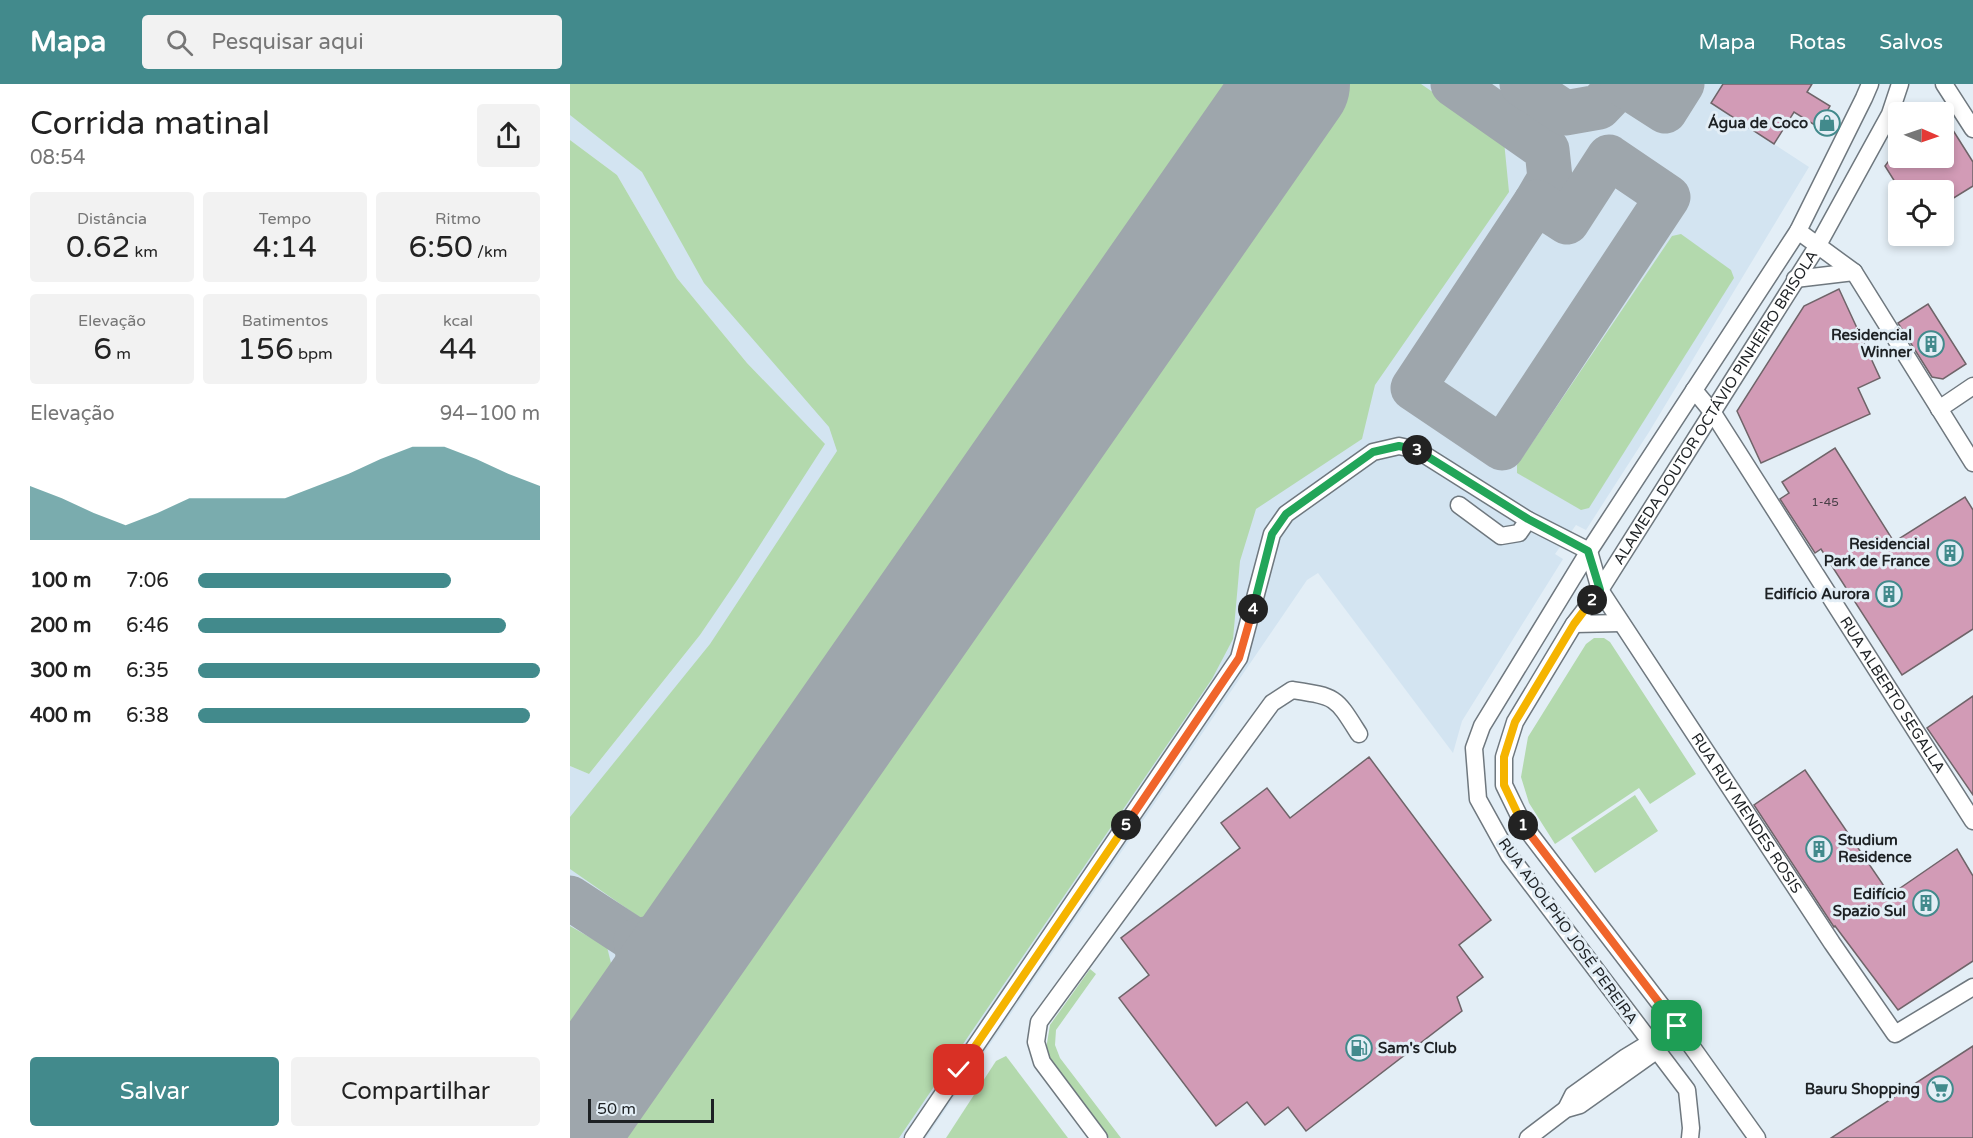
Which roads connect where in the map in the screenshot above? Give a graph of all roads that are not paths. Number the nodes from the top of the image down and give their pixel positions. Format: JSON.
{"nodes":[{"id":1,"x":1900,"y":84,"type":"edge"},
{"id":2,"x":1944,"y":84,"type":"edge"},
{"id":3,"x":1867,"y":91,"type":"edge"},
{"id":4,"x":1894,"y":102,"type":"edge"},
{"id":5,"x":1888,"y":113,"type":"edge"},
{"id":6,"x":1888,"y":118,"type":"edge"},
{"id":7,"x":1973,"y":129,"type":"edge"},
{"id":8,"x":1798,"y":231,"type":"junction"},
{"id":9,"x":1818,"y":245,"type":"junction"},
{"id":10,"x":1854,"y":272,"type":"junction"},
{"id":11,"x":1795,"y":279,"type":"junction"},
{"id":12,"x":1973,"y":386,"type":"edge"},
{"id":13,"x":1694,"y":390,"type":"junction"},
{"id":14,"x":1939,"y":409,"type":"junction"},
{"id":15,"x":1713,"y":413,"type":"junction"},
{"id":16,"x":1973,"y":463,"type":"edge"},
{"id":17,"x":1459,"y":505,"type":"dead end"},
{"id":18,"x":1528,"y":519,"type":"junction"},
{"id":19,"x":1588,"y":551,"type":"junction"},
{"id":20,"x":1600,"y":590,"type":"junction"},
{"id":21,"x":1621,"y":623,"type":"junction"},
{"id":22,"x":1574,"y":624,"type":"junction"},
{"id":23,"x":1359,"y":734,"type":"dead end"},
{"id":24,"x":1474,"y":748,"type":"joint"},
{"id":25,"x":1504,"y":757,"type":"joint"},
{"id":26,"x":1973,"y":821,"type":"edge"},
{"id":27,"x":1973,"y":987,"type":"edge"},
{"id":28,"x":1677,"y":1026,"type":"junction"},
{"id":29,"x":1653,"y":1047,"type":"junction"},
{"id":30,"x":913,"y":1138,"type":"edge"},
{"id":31,"x":1099,"y":1138,"type":"edge"},
{"id":32,"x":1528,"y":1138,"type":"edge"},
{"id":33,"x":1690,"y":1138,"type":"edge"},
{"id":34,"x":1757,"y":1138,"type":"edge"}],
"edges":[{"from":1,"to":4,"type":"street","name":"ALAMEDA DOUTOR OCTÁVIO PINHEIRO BRISOLA"},
{"from":2,"to":7,"type":"street"},
{"from":3,"to":5,"type":"street"},
{"from":3,"to":8,"type":"street","name":"ALAMEDA DOUTOR OCTÁVIO PINHEIRO BRISOLA"},
{"from":6,"to":9,"type":"street","name":"ALAMEDA DOUTOR OCTÁVIO PINHEIRO BRISOLA"},
{"from":8,"to":9,"type":"street"},
{"from":8,"to":13,"type":"street","name":"ALAMEDA DOUTOR OCTÁVIO PINHEIRO BRISOLA"},
{"from":9,"to":10,"type":"street"},
{"from":9,"to":11,"type":"street","name":"ALAMEDA DOUTOR OCTÁVIO PINHEIRO BRISOLA"},
{"from":10,"to":11,"type":"street"},
{"from":10,"to":14,"type":"street"},
{"from":11,"to":15,"type":"street","name":"ALAMEDA DOUTOR OCTÁVIO PINHEIRO BRISOLA"},
{"from":12,"to":14,"type":"street"},
{"from":13,"to":15,"type":"street","name":"RUA ALBERTO SEGALLA"},
{"from":13,"to":19,"type":"street","name":"ALAMEDA DOUTOR OCTÁVIO PINHEIRO BRISOLA"},
{"from":14,"to":16,"type":"street"},
{"from":15,"to":20,"type":"street","name":"ALAMEDA DOUTOR OCTÁVIO PINHEIRO BRISOLA"},
{"from":15,"to":26,"type":"street","name":"RUA ALBERTO SEGALLA"},
{"from":17,"to":18,"type":"street"},
{"from":18,"to":19,"type":"street"},
{"from":18,"to":30,"type":"street"},
{"from":19,"to":20,"type":"street","name":"RUA RUY MENDES ROSIS"},
{"from":19,"to":24,"type":"street","name":"ALAMEDA DOUTOR OCTÁVIO PINHEIRO BRISOLA"},
{"from":20,"to":21,"type":"street","name":"RUA RUY MENDES ROSIS"},
{"from":20,"to":22,"type":"street","name":"ALAMEDA DOUTOR OCTÁVIO PINHEIRO BRISOLA"},
{"from":21,"to":22,"type":"street"},
{"from":21,"to":27,"type":"street","name":"RUA RUY MENDES ROSIS"},
{"from":22,"to":25,"type":"street","name":"ALAMEDA DOUTOR OCTÁVIO PINHEIRO BRISOLA"},
{"from":23,"to":31,"type":"street"},
{"from":24,"to":29,"type":"street","name":"RUA ADOLPHO JOSÉ PEREIRA"},
{"from":25,"to":28,"type":"street","name":"RUA ADOLPHO JOSÉ PEREIRA"},
{"from":28,"to":29,"type":"street"},
{"from":28,"to":34,"type":"street","name":"RUA ADOLPHO JOSÉ PEREIRA"},
{"from":29,"to":32,"type":"street"},
{"from":29,"to":33,"type":"street","name":"RUA ADOLPHO JOSÉ PEREIRA"}]}
